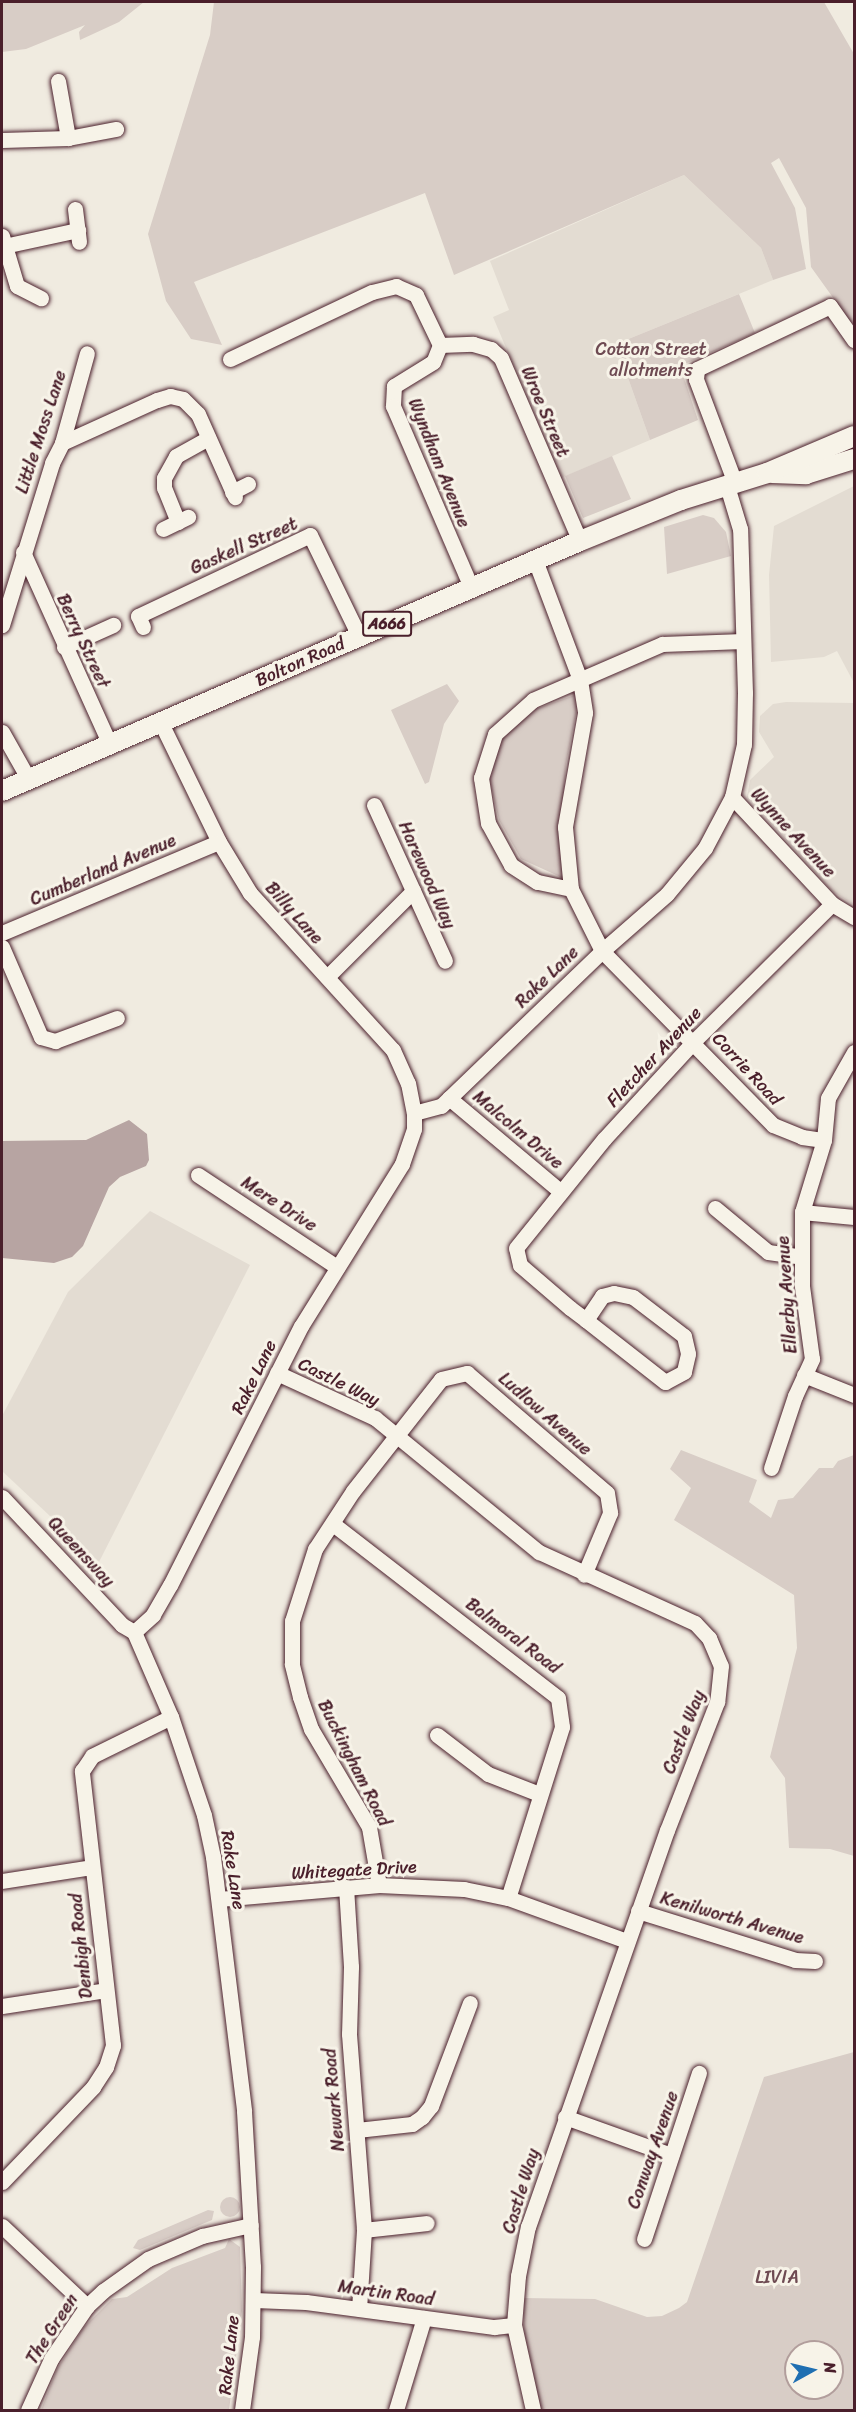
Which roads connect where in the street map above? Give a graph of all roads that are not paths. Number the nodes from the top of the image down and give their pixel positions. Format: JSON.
{"nodes":[{"id":1,"x":58,"y":81,"type":"dead end"},
{"id":2,"x":116,"y":129,"type":"dead end"},
{"id":3,"x":68,"y":138,"type":"junction"},
{"id":4,"x":2,"y":140,"type":"edge"},
{"id":5,"x":75,"y":210,"type":"dead end"},
{"id":6,"x":3,"y":241,"type":"edge"},
{"id":7,"x":41,"y":298,"type":"dead end"},
{"id":8,"x":855,"y":340,"type":"edge"},
{"id":9,"x":440,"y":345,"type":"junction"},
{"id":10,"x":87,"y":353,"type":"dead end"},
{"id":11,"x":230,"y":359,"type":"dead end"},
{"id":12,"x":855,"y":436,"type":"edge"},
{"id":13,"x":208,"y":438,"type":"junction"},
{"id":14,"x":62,"y":443,"type":"junction"},
{"id":15,"x":855,"y":459,"type":"edge"},
{"id":16,"x":767,"y":473,"type":"junction"},
{"id":17,"x":249,"y":484,"type":"dead end"},
{"id":18,"x":731,"y":484,"type":"junction"},
{"id":19,"x":163,"y":529,"type":"dead end"},
{"id":20,"x":580,"y":541,"type":"junction"},
{"id":21,"x":23,"y":552,"type":"junction"},
{"id":22,"x":536,"y":560,"type":"junction"},
{"id":23,"x":471,"y":587,"type":"junction"},
{"id":24,"x":5,"y":606,"type":"edge"},
{"id":25,"x":2,"y":625,"type":"edge"},
{"id":26,"x":113,"y":626,"type":"dead end"},
{"id":27,"x":144,"y":627,"type":"dead end"},
{"id":28,"x":358,"y":636,"type":"junction"},
{"id":29,"x":743,"y":641,"type":"junction"},
{"id":30,"x":64,"y":647,"type":"junction"},
{"id":31,"x":580,"y":680,"type":"junction"},
{"id":32,"x":161,"y":723,"type":"junction"},
{"id":33,"x":2,"y":732,"type":"edge"},
{"id":34,"x":110,"y":745,"type":"junction"},
{"id":35,"x":29,"y":780,"type":"junction"},
{"id":36,"x":2,"y":791,"type":"edge"},
{"id":37,"x":732,"y":797,"type":"junction"},
{"id":38,"x":374,"y":805,"type":"dead end"},
{"id":39,"x":219,"y":842,"type":"junction"},
{"id":40,"x":570,"y":889,"type":"junction"},
{"id":41,"x":413,"y":891,"type":"junction"},
{"id":42,"x":832,"y":904,"type":"junction"},
{"id":43,"x":855,"y":917,"type":"edge"},
{"id":44,"x":2,"y":933,"type":"edge"},
{"id":45,"x":2,"y":947,"type":"edge"},
{"id":46,"x":602,"y":951,"type":"junction"},
{"id":47,"x":445,"y":961,"type":"dead end"},
{"id":48,"x":327,"y":977,"type":"junction"},
{"id":49,"x":117,"y":1018,"type":"dead end"},
{"id":50,"x":694,"y":1041,"type":"junction"},
{"id":51,"x":852,"y":1060,"type":"edge"},
{"id":52,"x":449,"y":1098,"type":"junction"},
{"id":53,"x":414,"y":1113,"type":"junction"},
{"id":54,"x":824,"y":1140,"type":"junction"},
{"id":55,"x":198,"y":1175,"type":"dead end"},
{"id":56,"x":561,"y":1192,"type":"junction"},
{"id":57,"x":715,"y":1208,"type":"dead end"},
{"id":58,"x":802,"y":1212,"type":"junction"},
{"id":59,"x":855,"y":1217,"type":"edge"},
{"id":60,"x":802,"y":1257,"type":"junction"},
{"id":61,"x":337,"y":1266,"type":"junction"},
{"id":62,"x":586,"y":1320,"type":"junction"},
{"id":63,"x":277,"y":1373,"type":"junction"},
{"id":64,"x":804,"y":1375,"type":"junction"},
{"id":65,"x":855,"y":1395,"type":"edge"},
{"id":66,"x":395,"y":1436,"type":"junction"},
{"id":67,"x":771,"y":1468,"type":"dead end"},
{"id":68,"x":2,"y":1497,"type":"edge"},
{"id":69,"x":333,"y":1524,"type":"junction"},
{"id":70,"x":584,"y":1575,"type":"junction"},
{"id":71,"x":134,"y":1632,"type":"junction"},
{"id":72,"x":171,"y":1717,"type":"junction"},
{"id":73,"x":437,"y":1735,"type":"dead end"},
{"id":74,"x":539,"y":1794,"type":"junction"},
{"id":75,"x":92,"y":1867,"type":"junction"},
{"id":76,"x":2,"y":1881,"type":"edge"},
{"id":77,"x":379,"y":1885,"type":"junction"},
{"id":78,"x":346,"y":1887,"type":"junction"},
{"id":79,"x":508,"y":1898,"type":"junction"},
{"id":80,"x":219,"y":1899,"type":"junction"},
{"id":81,"x":638,"y":1911,"type":"junction"},
{"id":82,"x":627,"y":1941,"type":"junction"},
{"id":83,"x":815,"y":1961,"type":"dead end"},
{"id":84,"x":106,"y":1990,"type":"junction"},
{"id":85,"x":470,"y":2003,"type":"dead end"},
{"id":86,"x":2,"y":2006,"type":"edge"},
{"id":87,"x":699,"y":2073,"type":"dead end"},
{"id":88,"x":565,"y":2117,"type":"junction"},
{"id":89,"x":357,"y":2130,"type":"junction"},
{"id":90,"x":671,"y":2155,"type":"junction"},
{"id":91,"x":2,"y":2182,"type":"edge"},
{"id":92,"x":427,"y":2223,"type":"dead end"},
{"id":93,"x":251,"y":2224,"type":"junction"},
{"id":94,"x":2,"y":2226,"type":"edge"},
{"id":95,"x":364,"y":2230,"type":"junction"},
{"id":96,"x":644,"y":2239,"type":"dead end"},
{"id":97,"x":254,"y":2300,"type":"junction"},
{"id":98,"x":87,"y":2306,"type":"junction"},
{"id":99,"x":359,"y":2309,"type":"junction"},
{"id":100,"x":424,"y":2318,"type":"junction"},
{"id":101,"x":514,"y":2325,"type":"junction"},
{"id":102,"x":28,"y":2410,"type":"edge"},
{"id":103,"x":242,"y":2410,"type":"edge"},
{"id":104,"x":396,"y":2410,"type":"edge"},
{"id":105,"x":533,"y":2410,"type":"edge"}],
"edges":[{"from":1,"to":3,"type":"street"},
{"from":2,"to":3,"type":"street"},
{"from":3,"to":4,"type":"street"},
{"from":5,"to":6,"type":"street"},
{"from":6,"to":7,"type":"street"},
{"from":8,"to":18,"type":"street","name":"Rake Lane"},
{"from":9,"to":11,"type":"street"},
{"from":9,"to":20,"type":"street","name":"Wroe Street"},
{"from":9,"to":23,"type":"street","name":"Wyndham Avenue"},
{"from":10,"to":14,"type":"street","name":"Little Moss Lane"},
{"from":12,"to":16,"type":"main road","name":"Bolton Road","number":"A666"},
{"from":13,"to":14,"type":"street"},
{"from":13,"to":17,"type":"street"},
{"from":13,"to":19,"type":"street"},
{"from":14,"to":21,"type":"street","name":"Little Moss Lane"},
{"from":15,"to":16,"type":"main road","name":"Bolton Road","number":"A666"},
{"from":16,"to":18,"type":"main road","name":"Bolton Road","number":"A666"},
{"from":18,"to":20,"type":"main road","name":"Bolton Road","number":"A666"},
{"from":18,"to":29,"type":"street","name":"Rake Lane"},
{"from":20,"to":22,"type":"main road","name":"Bolton Road","number":"A666"},
{"from":21,"to":24,"type":"street","name":"Little Moss Lane"},
{"from":21,"to":30,"type":"street","name":"Berry Street"},
{"from":22,"to":23,"type":"main road","name":"Bolton Road","number":"A666"},
{"from":22,"to":31,"type":"street"},
{"from":23,"to":28,"type":"main road","name":"Bolton Road","number":"A666"},
{"from":24,"to":25,"type":"street","name":"Little Moss Lane"},
{"from":26,"to":30,"type":"street"},
{"from":27,"to":28,"type":"street","name":"Gaskell Street"},
{"from":28,"to":32,"type":"main road","name":"Bolton Road","number":"A666"},
{"from":29,"to":31,"type":"street"},
{"from":29,"to":37,"type":"street","name":"Rake Lane"},
{"from":30,"to":34,"type":"street","name":"Berry Street"},
{"from":31,"to":40,"type":"street"},
{"from":31,"to":40,"type":"street"},
{"from":32,"to":34,"type":"main road","name":"Bolton Road","number":"A666"},
{"from":32,"to":39,"type":"street","name":"Billy Lane"},
{"from":33,"to":35,"type":"street"},
{"from":34,"to":35,"type":"main road","name":"Bolton Road","number":"A666"},
{"from":35,"to":36,"type":"main road","name":"Bolton Road","number":"A666"},
{"from":37,"to":42,"type":"street","name":"Wynne Avenue"},
{"from":37,"to":46,"type":"street","name":"Rake Lane"},
{"from":38,"to":41,"type":"street","name":"Harewood Way"},
{"from":39,"to":44,"type":"street","name":"Cumberland Avenue"},
{"from":39,"to":48,"type":"street","name":"Billy Lane"},
{"from":40,"to":46,"type":"street","name":"Corrie Road"},
{"from":41,"to":47,"type":"street","name":"Harewood Way"},
{"from":41,"to":48,"type":"street"},
{"from":42,"to":43,"type":"street","name":"Wynne Avenue"},
{"from":42,"to":50,"type":"street","name":"Fletcher Avenue"},
{"from":45,"to":49,"type":"street"},
{"from":46,"to":50,"type":"street","name":"Corrie Road"},
{"from":46,"to":52,"type":"street","name":"Rake Lane"},
{"from":48,"to":53,"type":"street","name":"Billy Lane"},
{"from":50,"to":54,"type":"street","name":"Corrie Road"},
{"from":50,"to":56,"type":"street","name":"Fletcher Avenue"},
{"from":51,"to":54,"type":"street","name":"Ellerby Avenue"},
{"from":52,"to":53,"type":"street","name":"Rake Lane"},
{"from":52,"to":56,"type":"street","name":"Malcolm Drive"},
{"from":53,"to":61,"type":"street","name":"Rake Lane"},
{"from":54,"to":58,"type":"street","name":"Ellerby Avenue"},
{"from":55,"to":61,"type":"street","name":"Mere Drive"},
{"from":56,"to":62,"type":"street","name":"Fletcher Avenue"},
{"from":57,"to":60,"type":"street"},
{"from":58,"to":59,"type":"street"},
{"from":58,"to":60,"type":"street","name":"Ellerby Avenue"},
{"from":60,"to":64,"type":"street","name":"Ellerby Avenue"},
{"from":61,"to":63,"type":"street","name":"Rake Lane"},
{"from":62,"to":62,"type":"street"},
{"from":63,"to":66,"type":"street","name":"Castle Way"},
{"from":63,"to":71,"type":"street","name":"Rake Lane"},
{"from":64,"to":65,"type":"street"},
{"from":64,"to":67,"type":"street","name":"Ellerby Avenue"},
{"from":66,"to":69,"type":"street","name":"Buckingham Road"},
{"from":66,"to":70,"type":"street","name":"Castle Way"},
{"from":66,"to":70,"type":"street","name":"Ludlow Avenue"},
{"from":68,"to":71,"type":"street","name":"Queensway"},
{"from":69,"to":74,"type":"street","name":"Balmoral Road"},
{"from":69,"to":77,"type":"street","name":"Buckingham Road"},
{"from":70,"to":81,"type":"street","name":"Castle Way"},
{"from":71,"to":72,"type":"street","name":"Rake Lane"},
{"from":72,"to":75,"type":"street","name":"Denbigh Road"},
{"from":72,"to":80,"type":"street","name":"Rake Lane"},
{"from":73,"to":74,"type":"street"},
{"from":74,"to":79,"type":"street","name":"Balmoral Road"},
{"from":75,"to":76,"type":"street"},
{"from":75,"to":84,"type":"street","name":"Denbigh Road"},
{"from":77,"to":78,"type":"street","name":"Whitegate Drive"},
{"from":77,"to":79,"type":"street","name":"Whitegate Drive"},
{"from":78,"to":80,"type":"street","name":"Whitegate Drive"},
{"from":78,"to":89,"type":"street","name":"Newark Road"},
{"from":79,"to":82,"type":"street","name":"Whitegate Drive"},
{"from":80,"to":93,"type":"street","name":"Rake Lane"},
{"from":81,"to":82,"type":"street","name":"Castle Way"},
{"from":81,"to":83,"type":"street","name":"Kenilworth Avenue"},
{"from":82,"to":88,"type":"street","name":"Castle Way"},
{"from":84,"to":86,"type":"street"},
{"from":84,"to":91,"type":"street","name":"Denbigh Road"},
{"from":85,"to":89,"type":"street"},
{"from":87,"to":90,"type":"street","name":"Conway Avenue"},
{"from":88,"to":90,"type":"street"},
{"from":88,"to":101,"type":"street","name":"Castle Way"},
{"from":89,"to":95,"type":"street","name":"Newark Road"},
{"from":90,"to":96,"type":"street","name":"Conway Avenue"},
{"from":92,"to":95,"type":"street"},
{"from":93,"to":97,"type":"street","name":"Rake Lane"},
{"from":93,"to":98,"type":"street","name":"The Green"},
{"from":94,"to":98,"type":"street"},
{"from":95,"to":99,"type":"street","name":"Newark Road"},
{"from":97,"to":99,"type":"street","name":"Martin Road"},
{"from":97,"to":103,"type":"street","name":"Rake Lane"},
{"from":98,"to":102,"type":"street","name":"The Green"},
{"from":99,"to":100,"type":"street","name":"Martin Road"},
{"from":100,"to":101,"type":"street","name":"Martin Road"},
{"from":100,"to":104,"type":"street"},
{"from":101,"to":105,"type":"street","name":"Castle Way"}]}
